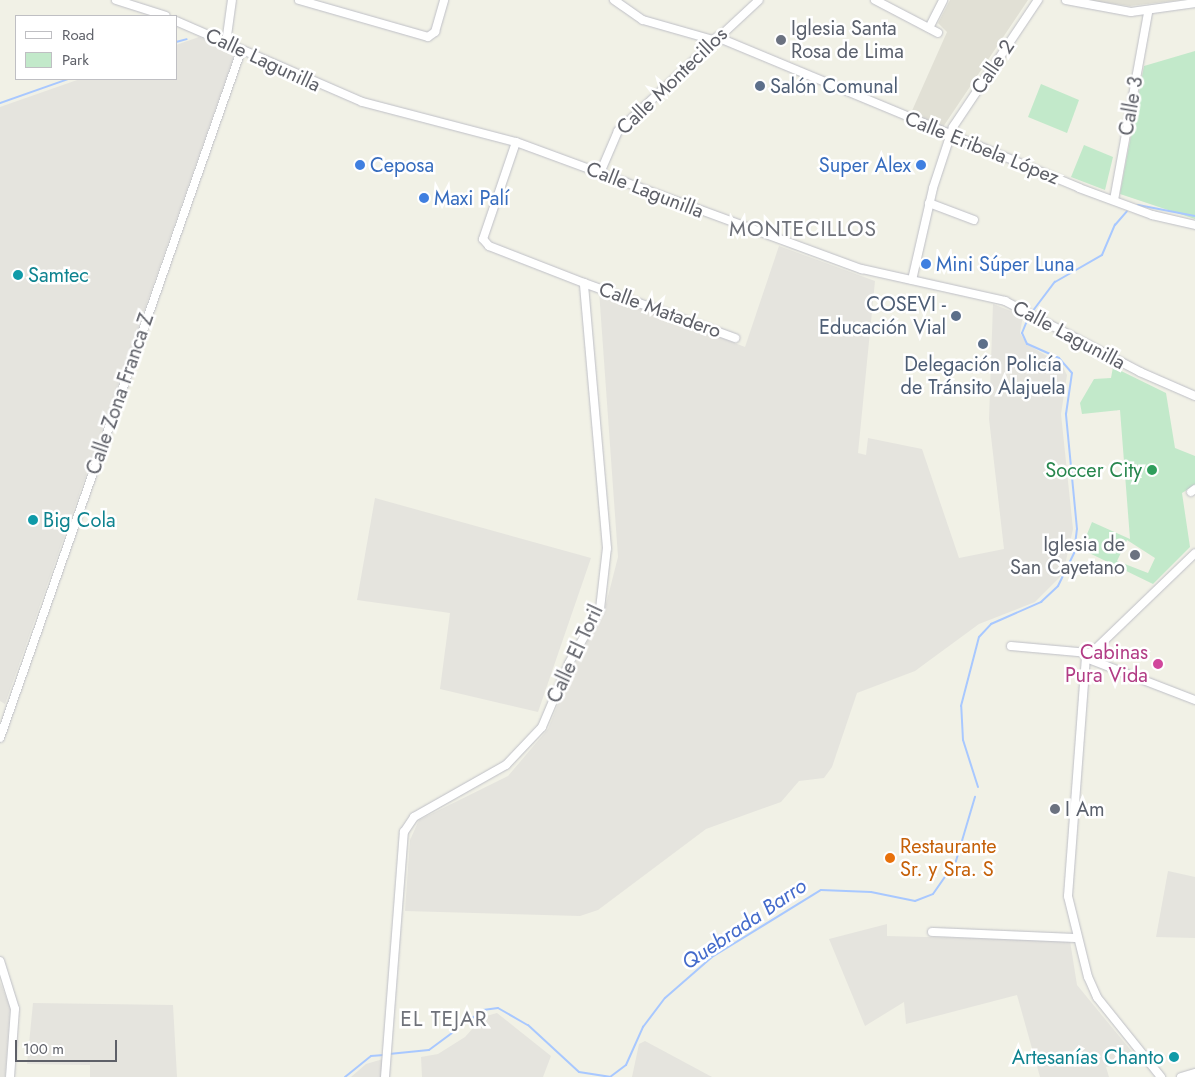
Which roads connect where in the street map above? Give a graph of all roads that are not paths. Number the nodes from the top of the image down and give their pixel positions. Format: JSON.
{"nodes":[{"id":1,"x":116,"y":0,"type":"edge"},
{"id":2,"x":232,"y":0,"type":"edge"},
{"id":3,"x":299,"y":0,"type":"edge"},
{"id":4,"x":444,"y":0,"type":"edge"},
{"id":5,"x":614,"y":0,"type":"edge"},
{"id":6,"x":759,"y":0,"type":"edge"},
{"id":7,"x":874,"y":0,"type":"edge"},
{"id":8,"x":943,"y":0,"type":"edge"},
{"id":9,"x":1038,"y":0,"type":"edge"},
{"id":10,"x":1066,"y":0,"type":"edge"},
{"id":11,"x":1195,"y":3,"type":"edge"},
{"id":12,"x":1148,"y":12,"type":"junction"},
{"id":13,"x":163,"y":15,"type":"edge"},
{"id":14,"x":178,"y":22,"type":"edge"},
{"id":15,"x":929,"y":28,"type":"junction"},
{"id":16,"x":938,"y":33,"type":"dead end"},
{"id":17,"x":715,"y":38,"type":"junction"},
{"id":18,"x":226,"y":43,"type":"junction"},
{"id":19,"x":241,"y":51,"type":"junction"},
{"id":20,"x":950,"y":136,"type":"junction"},
{"id":21,"x":516,"y":142,"type":"junction"},
{"id":22,"x":600,"y":173,"type":"junction"},
{"id":23,"x":1114,"y":200,"type":"junction"},
{"id":24,"x":929,"y":203,"type":"junction"},
{"id":25,"x":974,"y":220,"type":"dead end"},
{"id":26,"x":1195,"y":225,"type":"edge"},
{"id":27,"x":912,"y":280,"type":"junction"},
{"id":28,"x":584,"y":282,"type":"junction"},
{"id":29,"x":735,"y":338,"type":"dead end"},
{"id":30,"x":1195,"y":396,"type":"edge"},
{"id":31,"x":1195,"y":553,"type":"edge"},
{"id":32,"x":1012,"y":646,"type":"dead end"},
{"id":33,"x":1088,"y":656,"type":"junction"},
{"id":34,"x":1195,"y":700,"type":"edge"},
{"id":35,"x":0,"y":738,"type":"edge"},
{"id":36,"x":932,"y":932,"type":"dead end"},
{"id":37,"x":1077,"y":938,"type":"junction"},
{"id":38,"x":0,"y":961,"type":"edge"},
{"id":39,"x":386,"y":1073,"type":"edge"},
{"id":40,"x":1195,"y":1073,"type":"edge"},
{"id":41,"x":10,"y":1077,"type":"edge"},
{"id":42,"x":1161,"y":1077,"type":"edge"},
{"id":43,"x":1181,"y":1077,"type":"edge"}],
"edges":[{"from":1,"to":13,"type":"street"},
{"from":2,"to":18,"type":"street"},
{"from":3,"to":4,"type":"street"},
{"from":5,"to":17,"type":"street","name":"Calle Eribela López"},
{"from":6,"to":17,"type":"street","name":"Calle Montecillos"},
{"from":7,"to":15,"type":"street"},
{"from":8,"to":15,"type":"street"},
{"from":9,"to":20,"type":"street","name":"Calle 2"},
{"from":10,"to":12,"type":"street"},
{"from":11,"to":12,"type":"street"},
{"from":12,"to":23,"type":"street","name":"Calle 3"},
{"from":14,"to":18,"type":"street","name":"Calle Lagunilla"},
{"from":15,"to":16,"type":"street"},
{"from":17,"to":20,"type":"street","name":"Calle Eribela López"},
{"from":17,"to":22,"type":"street","name":"Calle Montecillos"},
{"from":18,"to":19,"type":"street","name":"Calle Lagunilla"},
{"from":19,"to":21,"type":"street","name":"Calle Lagunilla"},
{"from":19,"to":35,"type":"street","name":"Calle Zona Franca Z"},
{"from":20,"to":23,"type":"street","name":"Calle Eribela López"},
{"from":20,"to":24,"type":"street","name":"Calle 2"},
{"from":21,"to":22,"type":"street","name":"Calle Lagunilla"},
{"from":21,"to":28,"type":"street"},
{"from":22,"to":27,"type":"street","name":"Calle Lagunilla"},
{"from":23,"to":26,"type":"street","name":"Calle Eribela López"},
{"from":24,"to":25,"type":"street"},
{"from":24,"to":27,"type":"street","name":"Calle 2"},
{"from":27,"to":30,"type":"street","name":"Calle Lagunilla"},
{"from":28,"to":29,"type":"street","name":"Calle Matadero"},
{"from":28,"to":39,"type":"street","name":"Calle El Toril"},
{"from":31,"to":33,"type":"street"},
{"from":32,"to":33,"type":"street"},
{"from":33,"to":34,"type":"street"},
{"from":33,"to":37,"type":"street"},
{"from":36,"to":37,"type":"street"},
{"from":37,"to":42,"type":"street"},
{"from":38,"to":41,"type":"street"},
{"from":40,"to":43,"type":"street"}]}
